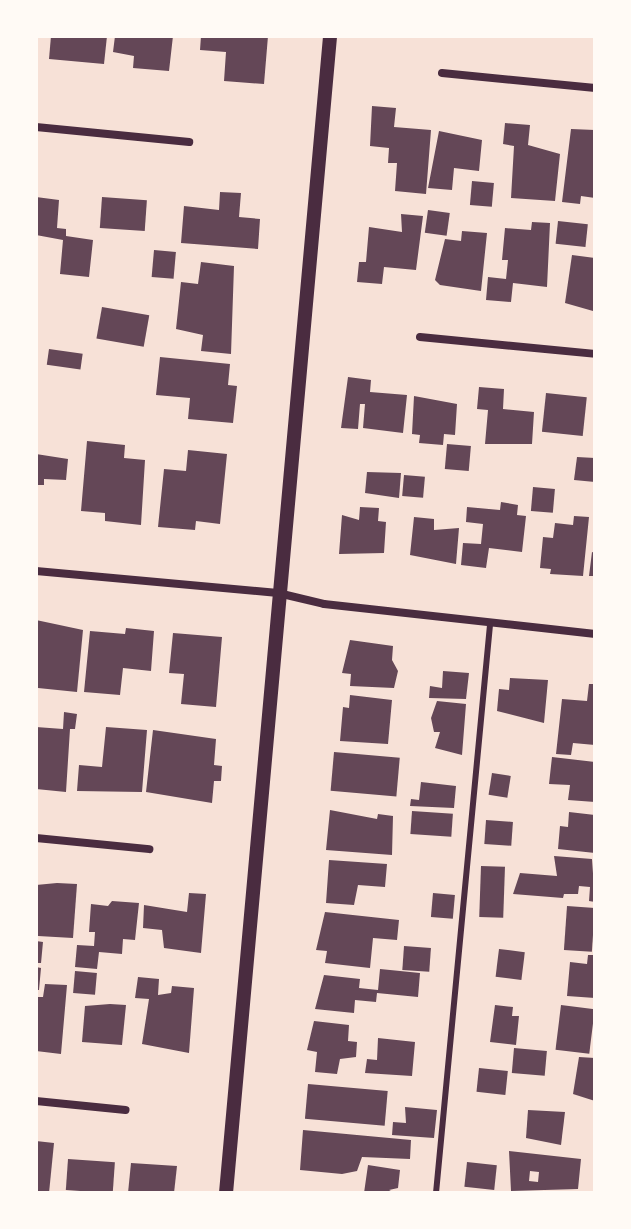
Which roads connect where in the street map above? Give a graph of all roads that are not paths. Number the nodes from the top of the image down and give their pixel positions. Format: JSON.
{"nodes":[{"id":1,"x":330,"y":36,"type":"edge"},
{"id":2,"x":442,"y":73,"type":"dead end"},
{"id":3,"x":595,"y":88,"type":"edge"},
{"id":4,"x":36,"y":127,"type":"edge"},
{"id":5,"x":189,"y":142,"type":"dead end"},
{"id":6,"x":420,"y":337,"type":"dead end"},
{"id":7,"x":595,"y":354,"type":"edge"},
{"id":8,"x":36,"y":571,"type":"edge"},
{"id":9,"x":278,"y":593,"type":"junction"},
{"id":10,"x":490,"y":625,"type":"junction"},
{"id":11,"x":595,"y":634,"type":"edge"},
{"id":12,"x":36,"y":838,"type":"edge"},
{"id":13,"x":149,"y":849,"type":"dead end"},
{"id":14,"x":36,"y":1101,"type":"edge"},
{"id":15,"x":126,"y":1110,"type":"dead end"},
{"id":16,"x":226,"y":1193,"type":"edge"},
{"id":17,"x":436,"y":1193,"type":"edge"}],
"edges":[{"from":1,"to":9,"type":"street"},
{"from":2,"to":3,"type":"street"},
{"from":4,"to":5,"type":"street"},
{"from":6,"to":7,"type":"street"},
{"from":8,"to":9,"type":"street"},
{"from":9,"to":10,"type":"street"},
{"from":9,"to":16,"type":"street"},
{"from":10,"to":11,"type":"street"},
{"from":10,"to":17,"type":"lane"},
{"from":12,"to":13,"type":"street"},
{"from":14,"to":15,"type":"street"}]}
